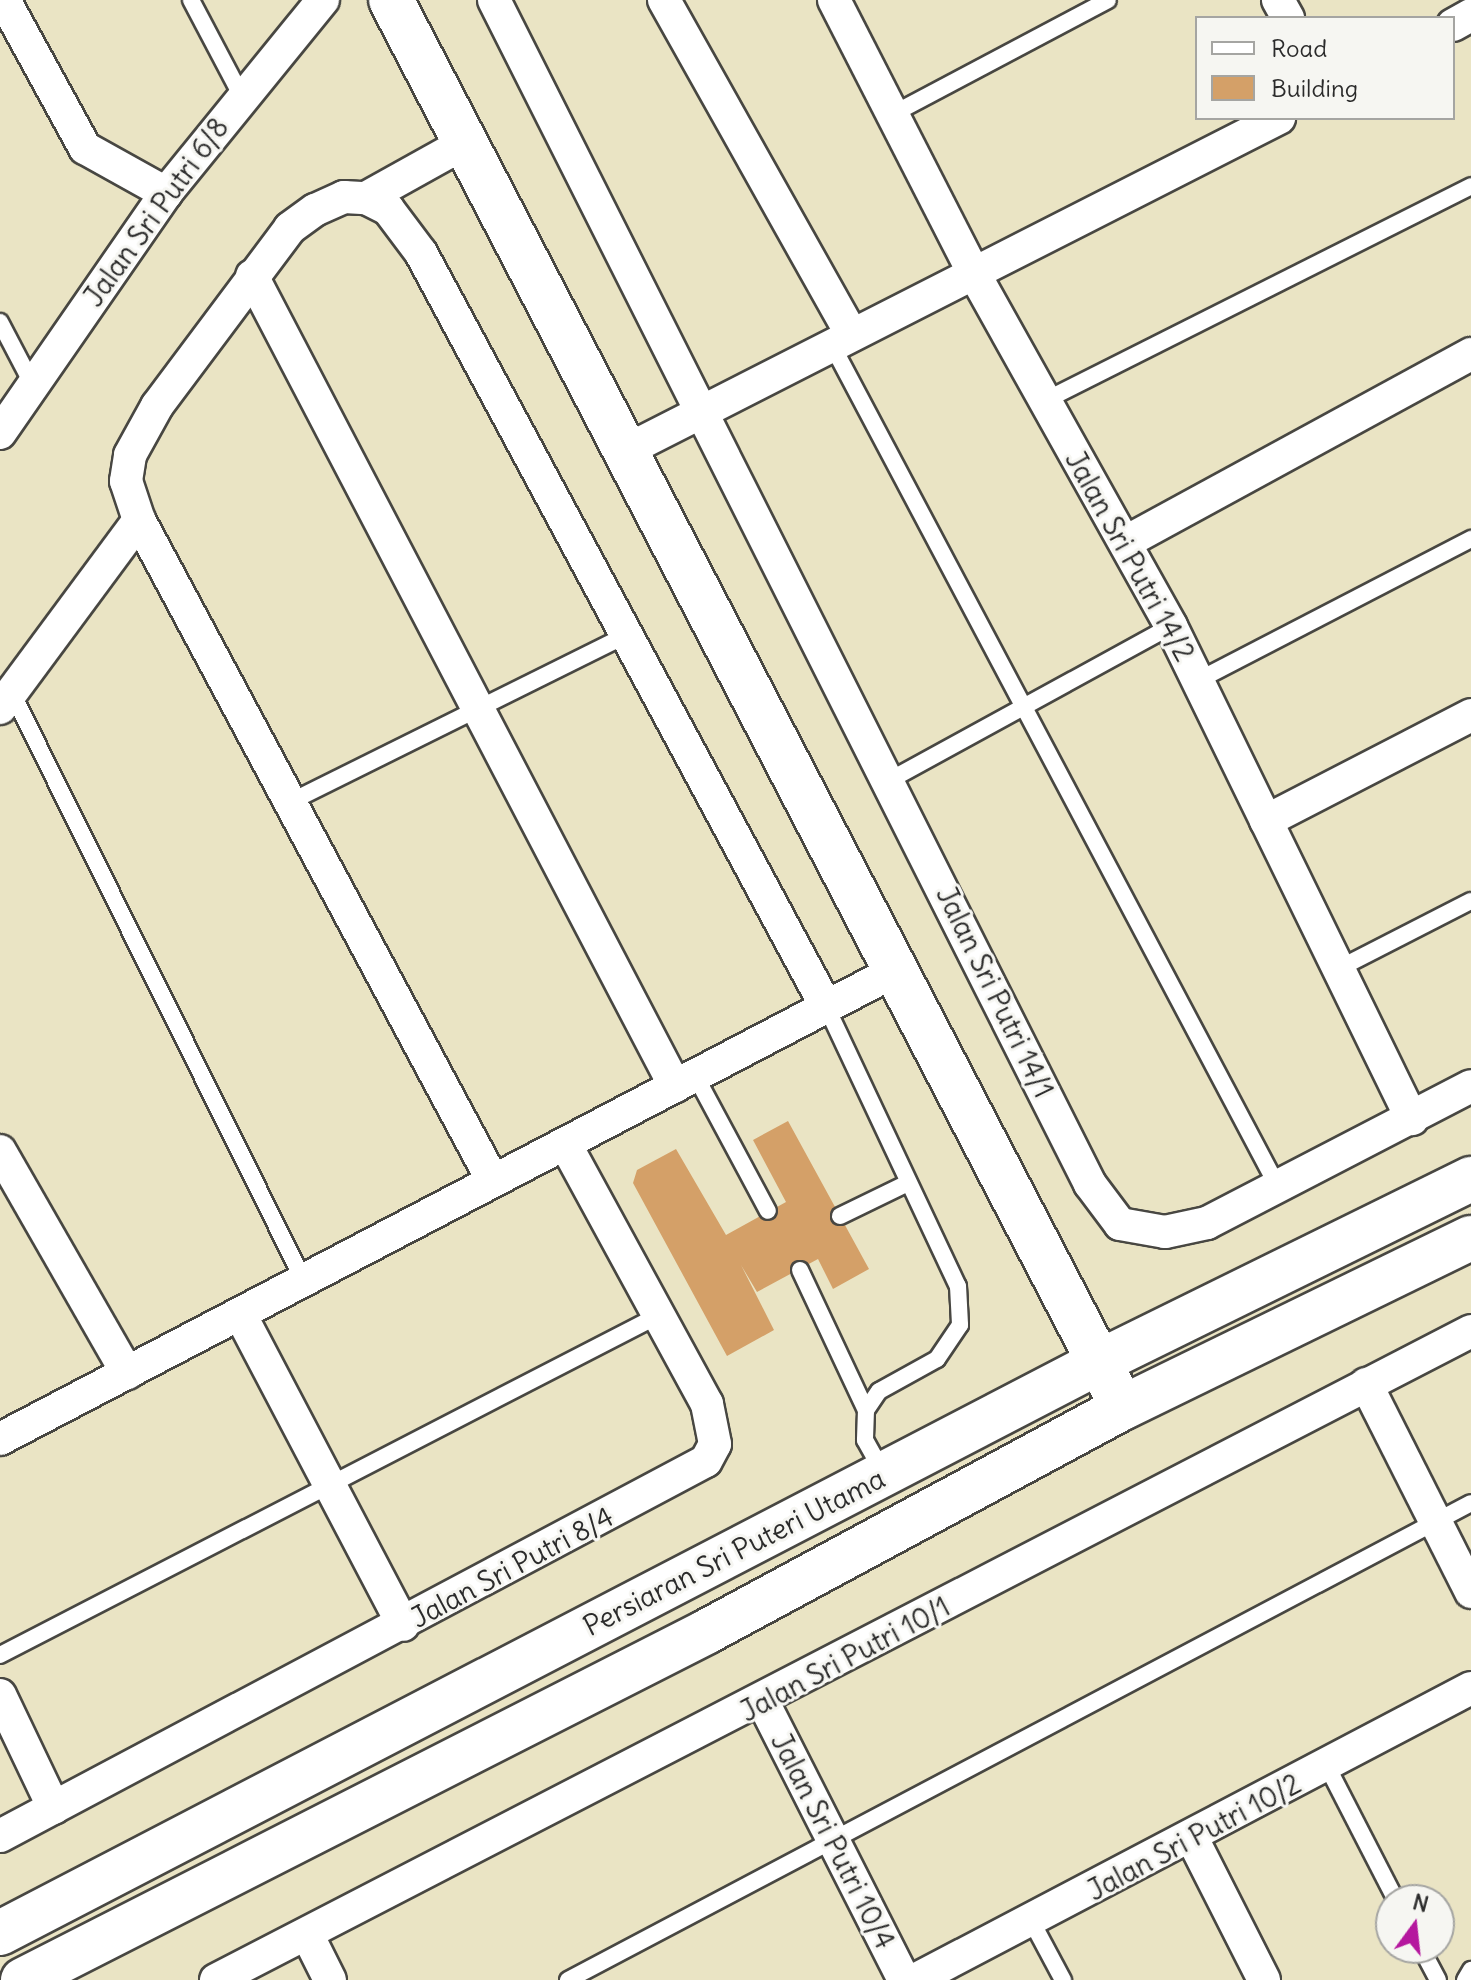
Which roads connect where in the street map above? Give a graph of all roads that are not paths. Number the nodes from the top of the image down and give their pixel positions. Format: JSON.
{"nodes":[{"id":1,"x":4,"y":0,"type":"edge"},
{"id":2,"x":191,"y":0,"type":"edge"},
{"id":3,"x":323,"y":0,"type":"edge"},
{"id":4,"x":391,"y":0,"type":"edge"},
{"id":5,"x":494,"y":0,"type":"edge"},
{"id":6,"x":664,"y":0,"type":"edge"},
{"id":7,"x":834,"y":0,"type":"edge"},
{"id":8,"x":1108,"y":0,"type":"edge"},
{"id":9,"x":241,"y":95,"type":"junction"},
{"id":10,"x":893,"y":114,"type":"junction"},
{"id":11,"x":1275,"y":120,"type":"edge"},
{"id":12,"x":465,"y":143,"type":"junction"},
{"id":13,"x":1471,"y":186,"type":"edge"},
{"id":14,"x":166,"y":193,"type":"junction"},
{"id":15,"x":366,"y":198,"type":"junction"},
{"id":16,"x":252,"y":276,"type":"junction"},
{"id":17,"x":976,"y":277,"type":"junction"},
{"id":18,"x":0,"y":322,"type":"edge"},
{"id":19,"x":842,"y":340,"type":"junction"},
{"id":20,"x":1471,"y":354,"type":"edge"},
{"id":21,"x":33,"y":385,"type":"junction"},
{"id":22,"x":1044,"y":401,"type":"junction"},
{"id":23,"x":705,"y":411,"type":"junction"},
{"id":24,"x":0,"y":433,"type":"edge"},
{"id":25,"x":625,"y":451,"type":"junction"},
{"id":26,"x":139,"y":520,"type":"junction"},
{"id":27,"x":1471,"y":539,"type":"edge"},
{"id":28,"x":1126,"y":542,"type":"junction"},
{"id":29,"x":1171,"y":626,"type":"junction"},
{"id":30,"x":626,"y":635,"type":"junction"},
{"id":31,"x":1197,"y":681,"type":"junction"},
{"id":32,"x":6,"y":701,"type":"edge"},
{"id":33,"x":478,"y":705,"type":"junction"},
{"id":34,"x":1022,"y":705,"type":"junction"},
{"id":35,"x":1471,"y":715,"type":"edge"},
{"id":36,"x":890,"y":780,"type":"junction"},
{"id":37,"x":292,"y":801,"type":"junction"},
{"id":38,"x":1266,"y":821,"type":"junction"},
{"id":39,"x":1471,"y":901,"type":"edge"},
{"id":40,"x":1338,"y":969,"type":"junction"},
{"id":41,"x":895,"y":971,"type":"junction"},
{"id":42,"x":826,"y":1006,"type":"junction"},
{"id":43,"x":685,"y":1080,"type":"junction"},
{"id":44,"x":1471,"y":1086,"type":"edge"},
{"id":45,"x":1412,"y":1119,"type":"junction"},
{"id":46,"x":565,"y":1144,"type":"junction"},
{"id":47,"x":0,"y":1151,"type":"edge"},
{"id":48,"x":1471,"y":1179,"type":"edge"},
{"id":49,"x":493,"y":1181,"type":"junction"},
{"id":50,"x":908,"y":1183,"type":"junction"},
{"id":51,"x":1278,"y":1187,"type":"junction"},
{"id":52,"x":768,"y":1211,"type":"dead end"},
{"id":53,"x":840,"y":1216,"type":"dead end"},
{"id":54,"x":1471,"y":1238,"type":"edge"},
{"id":55,"x":800,"y":1270,"type":"dead end"},
{"id":56,"x":304,"y":1281,"type":"junction"},
{"id":57,"x":240,"y":1314,"type":"junction"},
{"id":58,"x":659,"y":1315,"type":"junction"},
{"id":59,"x":1471,"y":1331,"type":"edge"},
{"id":60,"x":1099,"y":1362,"type":"junction"},
{"id":61,"x":127,"y":1373,"type":"junction"},
{"id":62,"x":1366,"y":1384,"type":"junction"},
{"id":63,"x":1122,"y":1408,"type":"junction"},
{"id":64,"x":866,"y":1410,"type":"junction"},
{"id":65,"x":0,"y":1439,"type":"edge"},
{"id":66,"x":884,"y":1474,"type":"junction"},
{"id":67,"x":328,"y":1484,"type":"junction"},
{"id":68,"x":1471,"y":1503,"type":"edge"},
{"id":69,"x":1435,"y":1521,"type":"junction"},
{"id":70,"x":1471,"y":1592,"type":"edge"},
{"id":71,"x":403,"y":1625,"type":"junction"},
{"id":72,"x":0,"y":1655,"type":"edge"},
{"id":73,"x":1471,"y":1688,"type":"edge"},
{"id":74,"x":0,"y":1695,"type":"edge"},
{"id":75,"x":763,"y":1702,"type":"junction"},
{"id":76,"x":1327,"y":1766,"type":"junction"},
{"id":77,"x":54,"y":1808,"type":"junction"},
{"id":78,"x":0,"y":1836,"type":"edge"},
{"id":79,"x":1192,"y":1838,"type":"junction"},
{"id":80,"x":830,"y":1842,"type":"junction"},
{"id":81,"x":1388,"y":1884,"type":"edge"},
{"id":82,"x":1032,"y":1922,"type":"junction"},
{"id":83,"x":0,"y":1933,"type":"edge"},
{"id":84,"x":307,"y":1934,"type":"junction"},
{"id":85,"x":1471,"y":1970,"type":"edge"},
{"id":86,"x":23,"y":1980,"type":"edge"},
{"id":87,"x":216,"y":1980,"type":"edge"},
{"id":88,"x":330,"y":1980,"type":"edge"},
{"id":89,"x":568,"y":1980,"type":"edge"},
{"id":90,"x":904,"y":1980,"type":"edge"},
{"id":91,"x":915,"y":1980,"type":"edge"},
{"id":92,"x":1063,"y":1980,"type":"edge"},
{"id":93,"x":1264,"y":1980,"type":"edge"},
{"id":94,"x":1465,"y":1980,"type":"edge"}],
"edges":[{"from":1,"to":14,"type":"street"},
{"from":2,"to":9,"type":"lane"},
{"from":3,"to":9,"type":"street","name":"Jalan Sri Putri 6/8"},
{"from":4,"to":12,"type":"street"},
{"from":5,"to":23,"type":"street","name":"Jalan Sri Putri 14/1"},
{"from":6,"to":19,"type":"street"},
{"from":7,"to":10,"type":"street","name":"Jalan Sri Putri 14/2"},
{"from":8,"to":10,"type":"lane"},
{"from":9,"to":14,"type":"street","name":"Jalan Sri Putri 6/8"},
{"from":10,"to":17,"type":"street","name":"Jalan Sri Putri 14/2"},
{"from":11,"to":17,"type":"street"},
{"from":12,"to":15,"type":"street"},
{"from":12,"to":25,"type":"street"},
{"from":13,"to":22,"type":"lane"},
{"from":14,"to":21,"type":"street","name":"Jalan Sri Putri 6/8"},
{"from":15,"to":16,"type":"street"},
{"from":15,"to":30,"type":"street"},
{"from":16,"to":26,"type":"street"},
{"from":16,"to":33,"type":"street"},
{"from":17,"to":19,"type":"street"},
{"from":17,"to":22,"type":"street","name":"Jalan Sri Putri 14/2"},
{"from":18,"to":21,"type":"lane"},
{"from":19,"to":23,"type":"street"},
{"from":19,"to":34,"type":"lane"},
{"from":20,"to":28,"type":"street"},
{"from":21,"to":24,"type":"street","name":"Jalan Sri Putri 6/8"},
{"from":22,"to":28,"type":"street","name":"Jalan Sri Putri 14/2"},
{"from":23,"to":25,"type":"street"},
{"from":23,"to":36,"type":"street","name":"Jalan Sri Putri 14/1"},
{"from":25,"to":41,"type":"street"},
{"from":26,"to":32,"type":"street"},
{"from":26,"to":37,"type":"street"},
{"from":27,"to":31,"type":"lane"},
{"from":28,"to":29,"type":"street","name":"Jalan Sri Putri 14/2"},
{"from":29,"to":31,"type":"street","name":"Jalan Sri Putri 14/2"},
{"from":29,"to":34,"type":"lane"},
{"from":30,"to":33,"type":"lane"},
{"from":30,"to":42,"type":"street"},
{"from":31,"to":38,"type":"street","name":"Jalan Sri Putri 14/2"},
{"from":32,"to":56,"type":"lane"},
{"from":33,"to":37,"type":"lane"},
{"from":33,"to":43,"type":"street"},
{"from":34,"to":36,"type":"lane"},
{"from":34,"to":51,"type":"lane"},
{"from":35,"to":38,"type":"street"},
{"from":36,"to":51,"type":"street","name":"Jalan Sri Putri 14/1"},
{"from":37,"to":49,"type":"street"},
{"from":38,"to":40,"type":"street","name":"Jalan Sri Putri 14/2"},
{"from":39,"to":40,"type":"lane"},
{"from":40,"to":45,"type":"street","name":"Jalan Sri Putri 14/2"},
{"from":41,"to":42,"type":"street"},
{"from":41,"to":60,"type":"street"},
{"from":42,"to":43,"type":"street"},
{"from":42,"to":50,"type":"lane"},
{"from":43,"to":46,"type":"street"},
{"from":43,"to":52,"type":"lane"},
{"from":44,"to":45,"type":"street","name":"Jalan Sri Putri 14/1"},
{"from":45,"to":51,"type":"street","name":"Jalan Sri Putri 14/1"},
{"from":46,"to":49,"type":"street"},
{"from":46,"to":58,"type":"street","name":"Jalan Sri Putri 8/4"},
{"from":47,"to":61,"type":"street"},
{"from":48,"to":60,"type":"street","name":"Persiaran Sri Puteri Utama"},
{"from":49,"to":56,"type":"street"},
{"from":50,"to":53,"type":"lane"},
{"from":50,"to":64,"type":"lane"},
{"from":54,"to":63,"type":"street","name":"Persiaran Sri Puteri Utama"},
{"from":55,"to":64,"type":"lane"},
{"from":56,"to":57,"type":"street"},
{"from":57,"to":61,"type":"street"},
{"from":57,"to":67,"type":"street"},
{"from":58,"to":67,"type":"lane"},
{"from":58,"to":71,"type":"street","name":"Jalan Sri Putri 8/4"},
{"from":59,"to":62,"type":"street","name":"Jalan Sri Putri 10/1"},
{"from":60,"to":63,"type":"street"},
{"from":60,"to":66,"type":"street","name":"Persiaran Sri Puteri Utama"},
{"from":61,"to":65,"type":"street"},
{"from":62,"to":69,"type":"street"},
{"from":62,"to":75,"type":"street","name":"Jalan Sri Putri 10/1"},
{"from":63,"to":86,"type":"street","name":"Persiaran Sri Puteri Utama"},
{"from":64,"to":66,"type":"lane"},
{"from":66,"to":83,"type":"street","name":"Persiaran Sri Puteri Utama"},
{"from":67,"to":71,"type":"street"},
{"from":67,"to":72,"type":"lane"},
{"from":68,"to":69,"type":"lane"},
{"from":69,"to":70,"type":"street"},
{"from":69,"to":80,"type":"lane"},
{"from":71,"to":77,"type":"street","name":"Jalan Sri Putri 8/4"},
{"from":73,"to":76,"type":"street","name":"Jalan Sri Putri 10/2"},
{"from":74,"to":77,"type":"street"},
{"from":75,"to":80,"type":"street","name":"Jalan Sri Putri 10/4"},
{"from":75,"to":84,"type":"street","name":"Jalan Sri Putri 10/1"},
{"from":76,"to":79,"type":"street","name":"Jalan Sri Putri 10/2"},
{"from":76,"to":81,"type":"lane"},
{"from":77,"to":78,"type":"street","name":"Jalan Sri Putri 8/4"},
{"from":79,"to":82,"type":"street","name":"Jalan Sri Putri 10/2"},
{"from":79,"to":93,"type":"street"},
{"from":80,"to":89,"type":"lane"},
{"from":80,"to":90,"type":"street","name":"Jalan Sri Putri 10/4"},
{"from":82,"to":91,"type":"street","name":"Jalan Sri Putri 10/2"},
{"from":82,"to":92,"type":"lane"},
{"from":84,"to":87,"type":"street","name":"Jalan Sri Putri 10/1"},
{"from":84,"to":88,"type":"street"},
{"from":85,"to":94,"type":"lane"}]}
